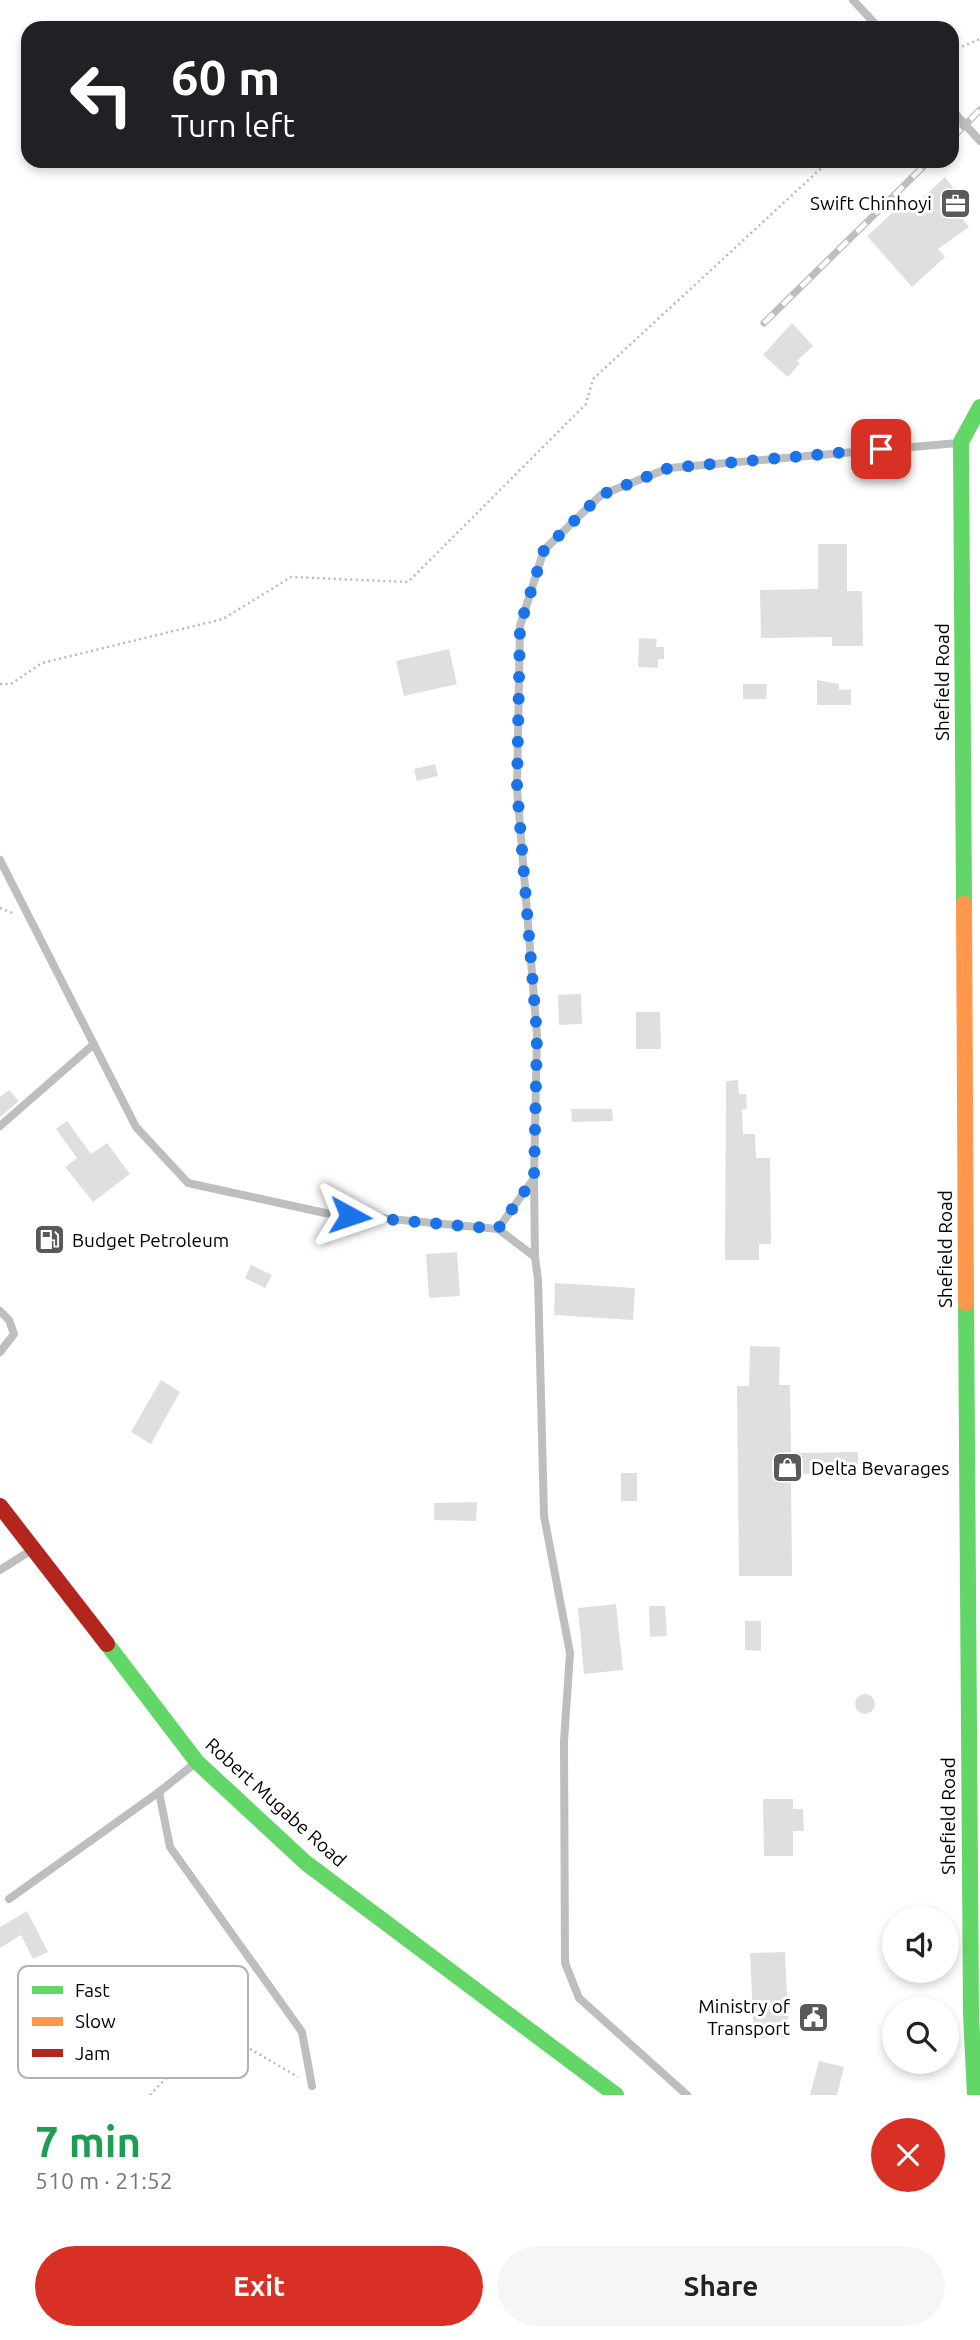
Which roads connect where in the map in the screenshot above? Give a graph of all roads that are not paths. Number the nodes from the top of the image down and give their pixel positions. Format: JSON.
{"nodes":[{"id":1,"x":853,"y":0,"type":"edge"},
{"id":2,"x":872,"y":21,"type":"edge"},
{"id":3,"x":959,"y":118,"type":"edge"},
{"id":4,"x":980,"y":141,"type":"edge"},
{"id":5,"x":980,"y":407,"type":"edge"},
{"id":6,"x":961,"y":442,"type":"junction"},
{"id":7,"x":0,"y":860,"type":"edge"},
{"id":8,"x":94,"y":1044,"type":"junction"},
{"id":9,"x":0,"y":1126,"type":"edge"},
{"id":10,"x":534,"y":1178,"type":"junction"},
{"id":11,"x":498,"y":1229,"type":"junction"},
{"id":12,"x":535,"y":1257,"type":"junction"},
{"id":13,"x":0,"y":1311,"type":"edge"},
{"id":14,"x":0,"y":1352,"type":"edge"},
{"id":15,"x":0,"y":1506,"type":"edge"},
{"id":16,"x":32,"y":1550,"type":"junction"},
{"id":17,"x":0,"y":1570,"type":"edge"},
{"id":18,"x":197,"y":1762,"type":"junction"},
{"id":19,"x":159,"y":1792,"type":"junction"},
{"id":20,"x":9,"y":1899,"type":"dead end"},
{"id":21,"x":312,"y":2086,"type":"road end"},
{"id":22,"x":616,"y":2095,"type":"edge"},
{"id":23,"x":687,"y":2095,"type":"edge"},
{"id":24,"x":975,"y":2095,"type":"edge"}],
"edges":[{"from":1,"to":2,"type":"lane"},
{"from":3,"to":4,"type":"lane"},
{"from":5,"to":6,"type":"street","name":"Shefield Road"},
{"from":6,"to":10,"type":"lane"},
{"from":6,"to":24,"type":"street","name":"Shefield Road"},
{"from":7,"to":8,"type":"lane"},
{"from":8,"to":9,"type":"lane"},
{"from":8,"to":11,"type":"lane"},
{"from":10,"to":11,"type":"lane"},
{"from":10,"to":12,"type":"lane"},
{"from":11,"to":12,"type":"lane"},
{"from":12,"to":23,"type":"lane"},
{"from":13,"to":14,"type":"lane"},
{"from":15,"to":16,"type":"street","name":"Robert Mugabe Road"},
{"from":16,"to":17,"type":"lane"},
{"from":16,"to":18,"type":"street","name":"Robert Mugabe Road"},
{"from":18,"to":19,"type":"lane"},
{"from":18,"to":22,"type":"street","name":"Robert Mugabe Road"},
{"from":19,"to":20,"type":"lane"},
{"from":19,"to":21,"type":"lane"}]}
